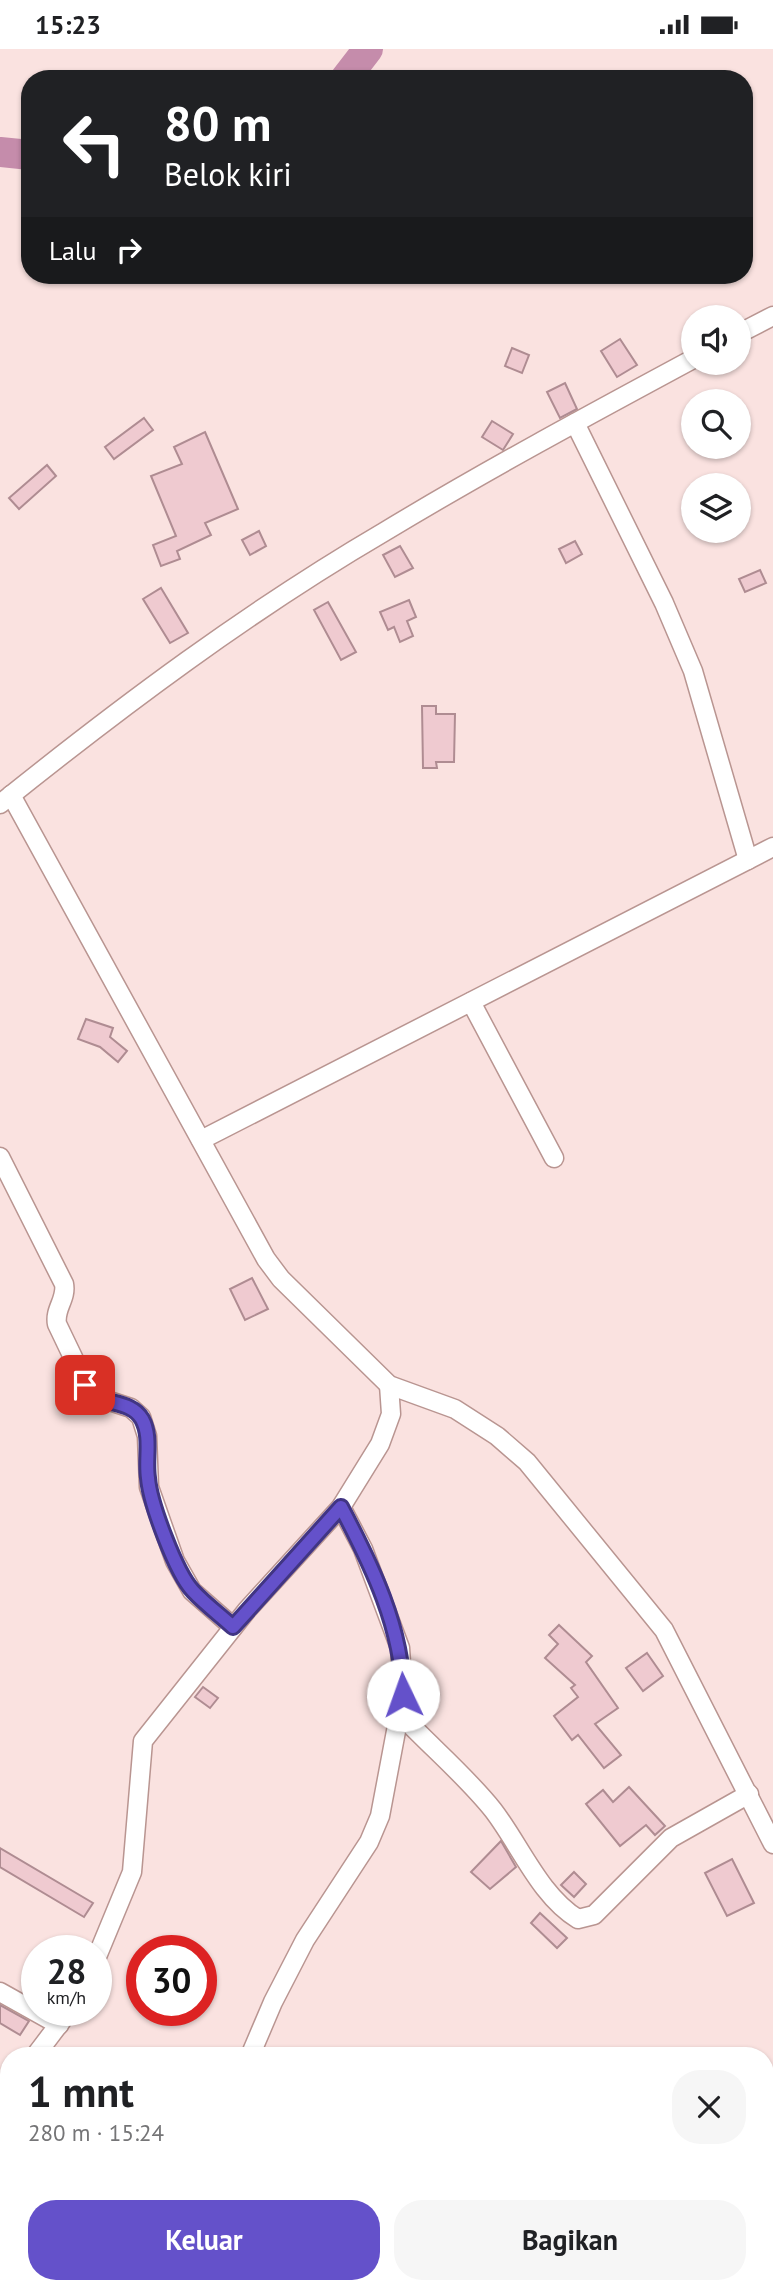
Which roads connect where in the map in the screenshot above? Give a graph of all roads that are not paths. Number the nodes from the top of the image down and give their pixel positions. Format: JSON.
{"nodes":[{"id":1,"x":773,"y":316,"type":"edge"},
{"id":2,"x":751,"y":327,"type":"edge"},
{"id":3,"x":681,"y":366,"type":"edge"},
{"id":4,"x":575,"y":423,"type":"junction"},
{"id":5,"x":6,"y":800,"type":"edge"},
{"id":6,"x":773,"y":847,"type":"edge"},
{"id":7,"x":748,"y":860,"type":"junction"},
{"id":8,"x":471,"y":1002,"type":"junction"},
{"id":9,"x":201,"y":1140,"type":"junction"},
{"id":10,"x":0,"y":1157,"type":"edge"},
{"id":11,"x":554,"y":1158,"type":"dead end"},
{"id":12,"x":389,"y":1385,"type":"junction"},
{"id":13,"x":341,"y":1507,"type":"junction"},
{"id":14,"x":233,"y":1627,"type":"junction"},
{"id":15,"x":400,"y":1714,"type":"junction"},
{"id":16,"x":749,"y":1794,"type":"junction"},
{"id":17,"x":773,"y":1844,"type":"edge"},
{"id":18,"x":106,"y":1935,"type":"edge"},
{"id":19,"x":0,"y":1992,"type":"edge"},
{"id":20,"x":21,"y":2001,"type":"edge"},
{"id":21,"x":58,"y":2026,"type":"edge"},
{"id":22,"x":42,"y":2047,"type":"edge"},
{"id":23,"x":254,"y":2047,"type":"edge"}],
"edges":[{"from":1,"to":2,"type":"street"},
{"from":3,"to":4,"type":"street"},
{"from":4,"to":5,"type":"street"},
{"from":4,"to":7,"type":"street"},
{"from":5,"to":9,"type":"street"},
{"from":6,"to":7,"type":"street"},
{"from":7,"to":8,"type":"street"},
{"from":8,"to":9,"type":"street"},
{"from":8,"to":11,"type":"street"},
{"from":9,"to":12,"type":"street"},
{"from":10,"to":14,"type":"street"},
{"from":12,"to":13,"type":"street"},
{"from":12,"to":16,"type":"street"},
{"from":13,"to":14,"type":"street"},
{"from":13,"to":15,"type":"street"},
{"from":14,"to":18,"type":"street"},
{"from":15,"to":16,"type":"street"},
{"from":15,"to":23,"type":"street"},
{"from":16,"to":17,"type":"street"},
{"from":19,"to":20,"type":"street"},
{"from":21,"to":22,"type":"street"}]}
